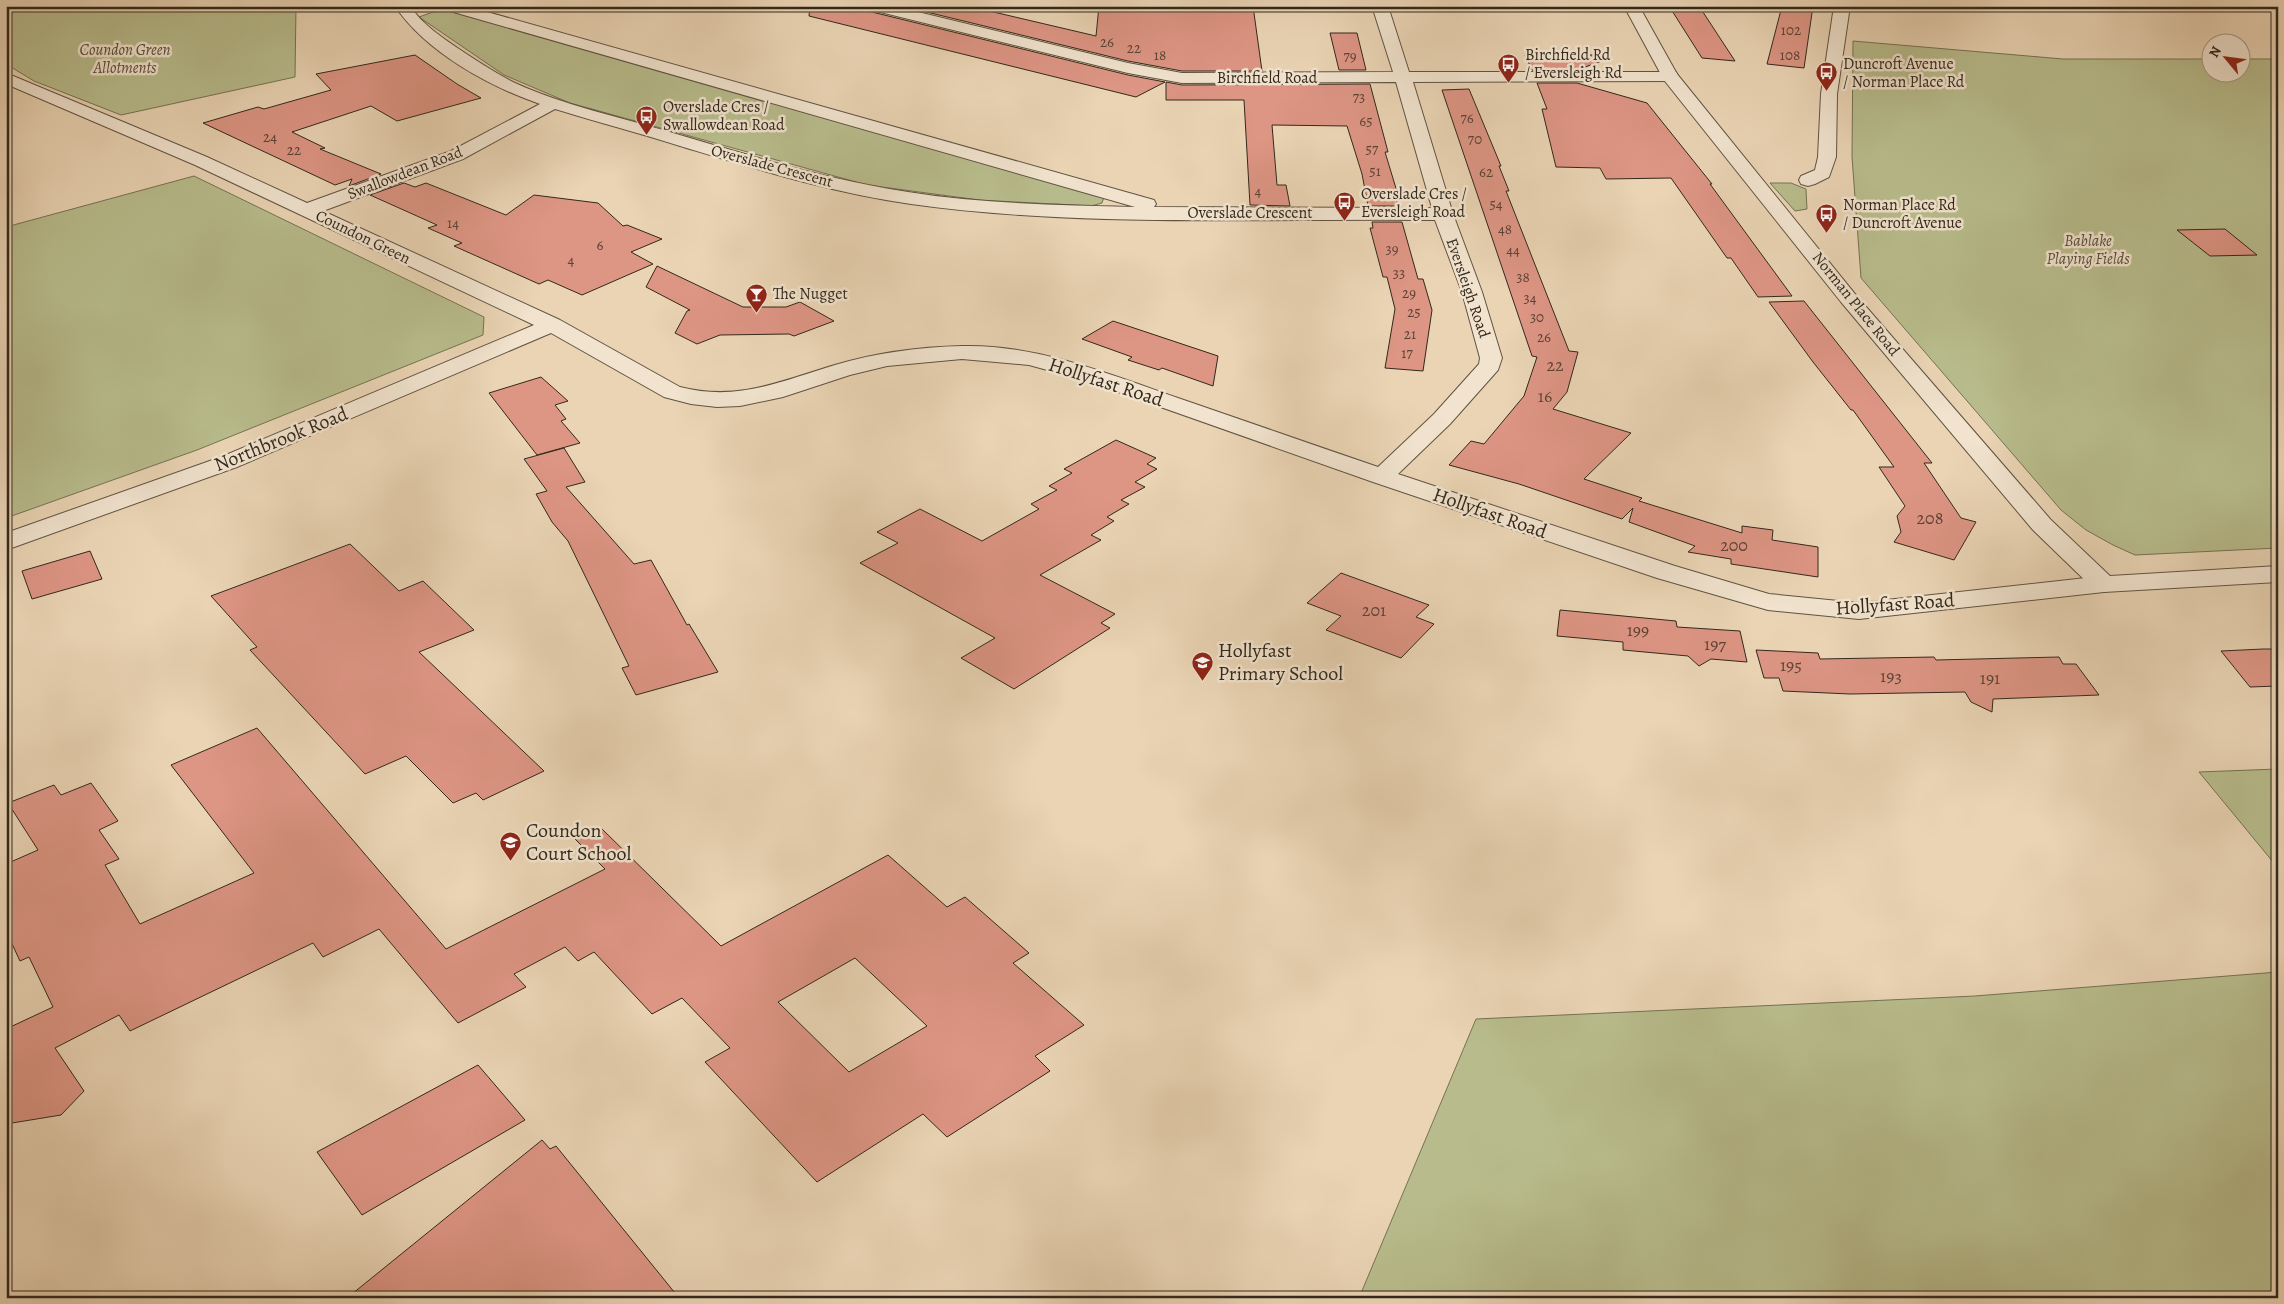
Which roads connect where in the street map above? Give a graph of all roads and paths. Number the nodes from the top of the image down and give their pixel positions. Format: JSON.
{"nodes":[{"id":1,"x":402,"y":6,"type":"edge"},
{"id":2,"x":448,"y":6,"type":"edge"},
{"id":3,"x":873,"y":6,"type":"edge"},
{"id":4,"x":1380,"y":6,"type":"edge"},
{"id":5,"x":1630,"y":6,"type":"edge"},
{"id":6,"x":1842,"y":6,"type":"edge"},
{"id":7,"x":1670,"y":76,"type":"junction"},
{"id":8,"x":6,"y":78,"type":"edge"},
{"id":9,"x":1403,"y":78,"type":"junction"},
{"id":10,"x":554,"y":103,"type":"junction"},
{"id":11,"x":1808,"y":180,"type":"dead end"},
{"id":12,"x":306,"y":210,"type":"junction"},
{"id":13,"x":1177,"y":213,"type":"junction"},
{"id":14,"x":1443,"y":214,"type":"junction"},
{"id":15,"x":552,"y":325,"type":"junction"},
{"id":16,"x":717,"y":400,"type":"joint"},
{"id":17,"x":1382,"y":477,"type":"junction"},
{"id":18,"x":6,"y":542,"type":"edge"},
{"id":19,"x":2278,"y":574,"type":"edge"},
{"id":20,"x":2104,"y":584,"type":"junction"}],
"edges":[{"from":1,"to":10,"type":"street","name":"Overslade Crescent"},
{"from":2,"to":13,"type":"street","name":"Overslade Crescent"},
{"from":3,"to":9,"type":"street","name":"Birchfield Road"},
{"from":4,"to":9,"type":"street","name":"Eversleigh Road"},
{"from":5,"to":7,"type":"street","name":"Norman Place Road"},
{"from":6,"to":11,"type":"street"},
{"from":7,"to":9,"type":"street","name":"Birchfield Road"},
{"from":7,"to":20,"type":"street","name":"Norman Place Road"},
{"from":8,"to":12,"type":"street","name":"Coundon Green"},
{"from":9,"to":14,"type":"street","name":"Eversleigh Road"},
{"from":10,"to":12,"type":"street","name":"Swallowdean Road"},
{"from":10,"to":13,"type":"street","name":"Overslade Crescent"},
{"from":12,"to":15,"type":"street","name":"Coundon Green"},
{"from":13,"to":14,"type":"street","name":"Overslade Crescent"},
{"from":14,"to":17,"type":"street","name":"Eversleigh Road"},
{"from":15,"to":16,"type":"street","name":"Coundon Green"},
{"from":15,"to":18,"type":"street","name":"Northbrook Road"},
{"from":16,"to":17,"type":"street","name":"Hollyfast Road"},
{"from":17,"to":20,"type":"street","name":"Hollyfast Road"},
{"from":19,"to":20,"type":"street","name":"Hollyfast Road"}]}
